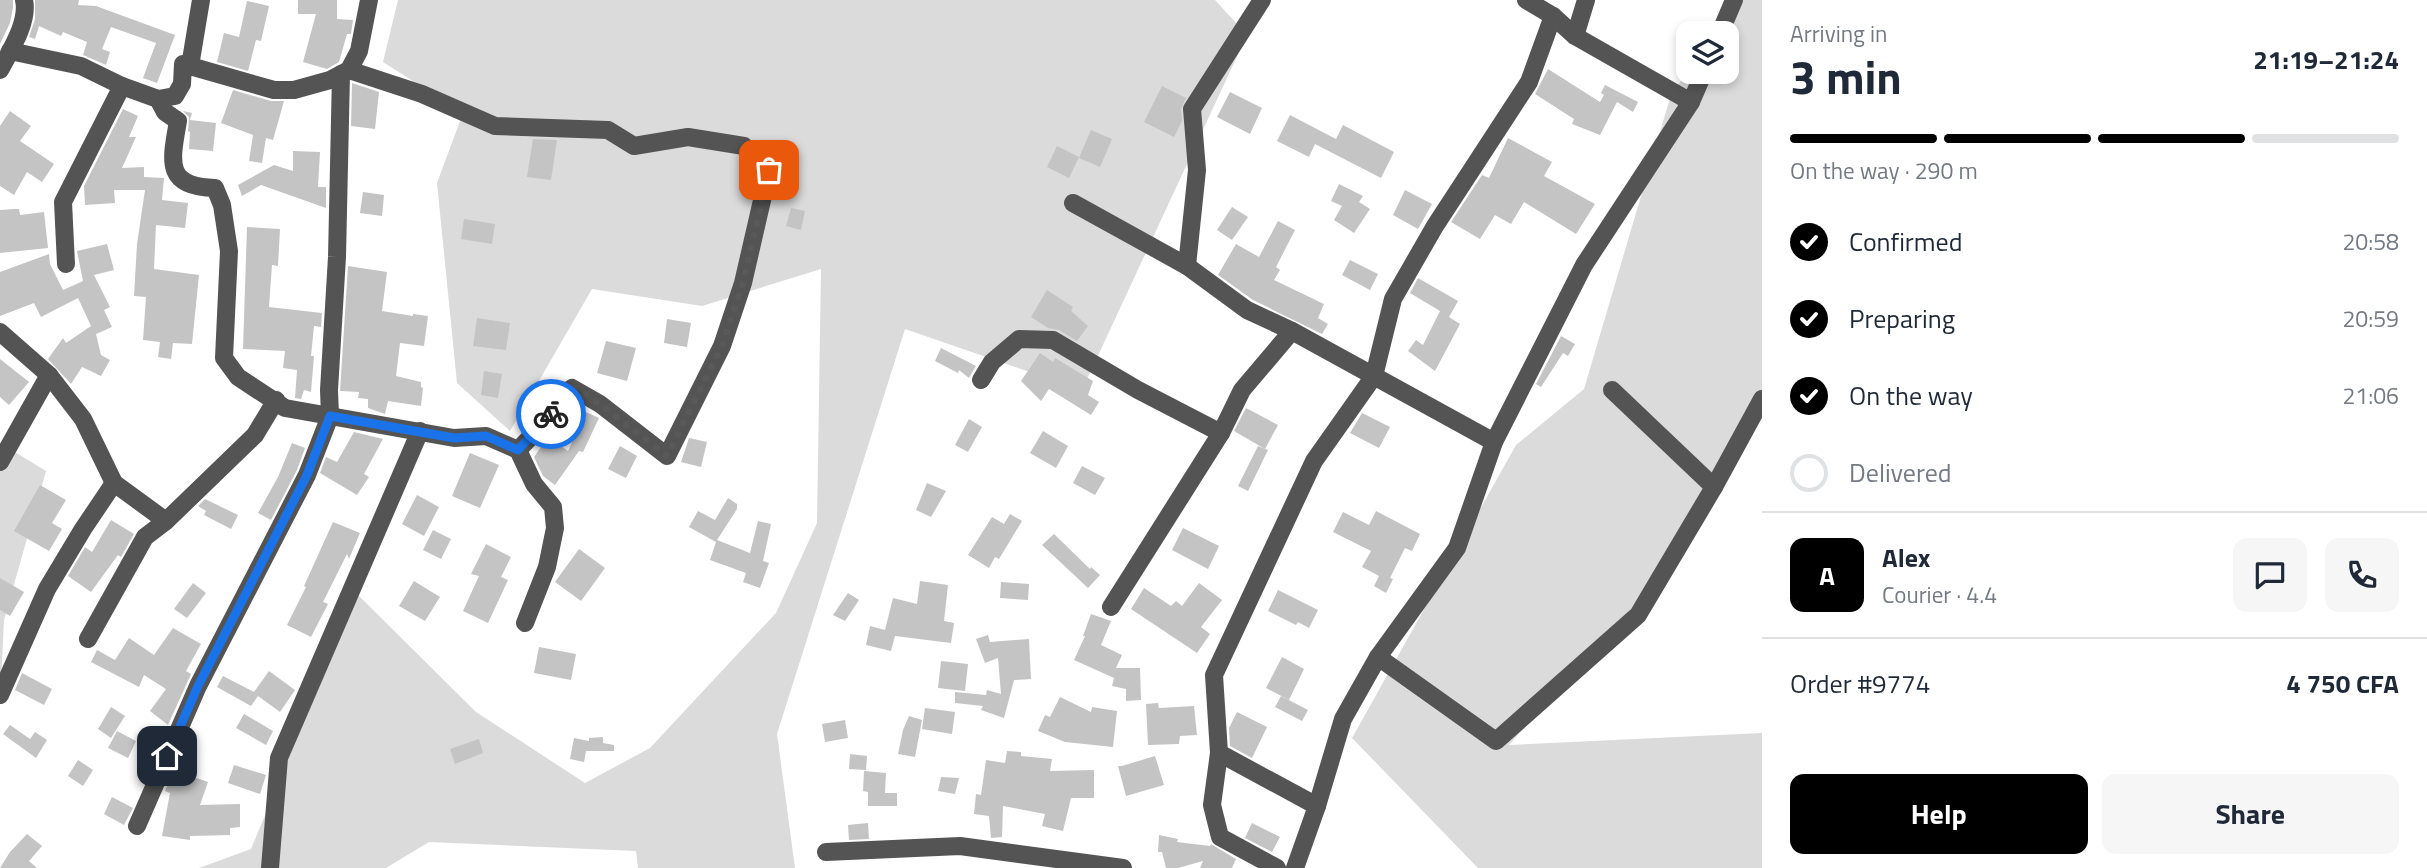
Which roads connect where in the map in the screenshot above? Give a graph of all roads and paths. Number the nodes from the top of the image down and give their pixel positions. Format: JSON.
{"nodes":[{"id":1,"x":24,"y":0,"type":"edge"},
{"id":2,"x":201,"y":0,"type":"edge"},
{"id":3,"x":369,"y":0,"type":"edge"},
{"id":4,"x":1262,"y":0,"type":"edge"},
{"id":5,"x":1527,"y":0,"type":"edge"},
{"id":6,"x":1586,"y":0,"type":"edge"},
{"id":7,"x":1734,"y":0,"type":"edge"},
{"id":8,"x":1553,"y":16,"type":"junction"},
{"id":9,"x":1725,"y":21,"type":"edge"},
{"id":10,"x":1575,"y":36,"type":"junction"},
{"id":11,"x":10,"y":51,"type":"junction"},
{"id":12,"x":190,"y":66,"type":"junction"},
{"id":13,"x":0,"y":70,"type":"edge"},
{"id":14,"x":345,"y":72,"type":"junction"},
{"id":15,"x":1699,"y":84,"type":"edge"},
{"id":16,"x":122,"y":86,"type":"junction"},
{"id":17,"x":158,"y":99,"type":"junction"},
{"id":18,"x":1691,"y":102,"type":"junction"},
{"id":19,"x":1073,"y":203,"type":"dead end"},
{"id":20,"x":66,"y":264,"type":"dead end"},
{"id":21,"x":1187,"y":266,"type":"junction"},
{"id":22,"x":1292,"y":331,"type":"junction"},
{"id":23,"x":0,"y":332,"type":"edge"},
{"id":24,"x":49,"y":375,"type":"junction"},
{"id":25,"x":1374,"y":376,"type":"junction"},
{"id":26,"x":981,"y":380,"type":"dead end"},
{"id":27,"x":1612,"y":390,"type":"dead end"},
{"id":28,"x":1762,"y":398,"type":"edge"},
{"id":29,"x":276,"y":400,"type":"junction"},
{"id":30,"x":330,"y":416,"type":"junction"},
{"id":31,"x":420,"y":431,"type":"junction"},
{"id":32,"x":1221,"y":433,"type":"junction"},
{"id":33,"x":1494,"y":442,"type":"junction"},
{"id":34,"x":518,"y":450,"type":"junction"},
{"id":35,"x":0,"y":462,"type":"edge"},
{"id":36,"x":114,"y":483,"type":"junction"},
{"id":37,"x":1714,"y":487,"type":"junction"},
{"id":38,"x":166,"y":521,"type":"junction"},
{"id":39,"x":1111,"y":607,"type":"dead end"},
{"id":40,"x":525,"y":623,"type":"dead end"},
{"id":41,"x":88,"y":639,"type":"dead end"},
{"id":42,"x":1378,"y":657,"type":"junction"},
{"id":43,"x":0,"y":695,"type":"edge"},
{"id":44,"x":1219,"y":753,"type":"junction"},
{"id":45,"x":1317,"y":806,"type":"junction"},
{"id":46,"x":137,"y":826,"type":"dead end"},
{"id":47,"x":826,"y":852,"type":"dead end"},
{"id":48,"x":270,"y":868,"type":"edge"},
{"id":49,"x":1123,"y":868,"type":"edge"},
{"id":50,"x":1277,"y":868,"type":"edge"},
{"id":51,"x":1295,"y":868,"type":"edge"}],
"edges":[{"from":1,"to":11,"type":"street"},
{"from":2,"to":12,"type":"street"},
{"from":3,"to":14,"type":"street"},
{"from":4,"to":21,"type":"street"},
{"from":5,"to":8,"type":"street"},
{"from":6,"to":10,"type":"street"},
{"from":7,"to":9,"type":"street"},
{"from":8,"to":10,"type":"street"},
{"from":8,"to":25,"type":"street"},
{"from":10,"to":18,"type":"street"},
{"from":11,"to":13,"type":"street"},
{"from":11,"to":16,"type":"street"},
{"from":12,"to":14,"type":"street"},
{"from":12,"to":17,"type":"street"},
{"from":14,"to":30,"type":"street"},
{"from":14,"to":34,"type":"street"},
{"from":15,"to":18,"type":"street"},
{"from":16,"to":17,"type":"street"},
{"from":16,"to":20,"type":"street"},
{"from":17,"to":29,"type":"street"},
{"from":18,"to":33,"type":"street"},
{"from":19,"to":21,"type":"street"},
{"from":21,"to":22,"type":"street"},
{"from":22,"to":25,"type":"street"},
{"from":22,"to":32,"type":"street"},
{"from":23,"to":24,"type":"street"},
{"from":24,"to":35,"type":"street"},
{"from":24,"to":36,"type":"street"},
{"from":25,"to":33,"type":"street"},
{"from":25,"to":44,"type":"street"},
{"from":26,"to":32,"type":"street"},
{"from":27,"to":37,"type":"street"},
{"from":28,"to":37,"type":"street"},
{"from":29,"to":30,"type":"street"},
{"from":29,"to":38,"type":"street"},
{"from":30,"to":31,"type":"street"},
{"from":30,"to":46,"type":"street"},
{"from":31,"to":34,"type":"street"},
{"from":31,"to":48,"type":"street"},
{"from":32,"to":39,"type":"street"},
{"from":33,"to":42,"type":"street"},
{"from":34,"to":40,"type":"street"},
{"from":36,"to":38,"type":"street"},
{"from":36,"to":43,"type":"street"},
{"from":37,"to":42,"type":"street"},
{"from":38,"to":41,"type":"street"},
{"from":42,"to":45,"type":"street"},
{"from":44,"to":45,"type":"street"},
{"from":44,"to":50,"type":"street"},
{"from":45,"to":51,"type":"street"},
{"from":47,"to":49,"type":"street"}]}
